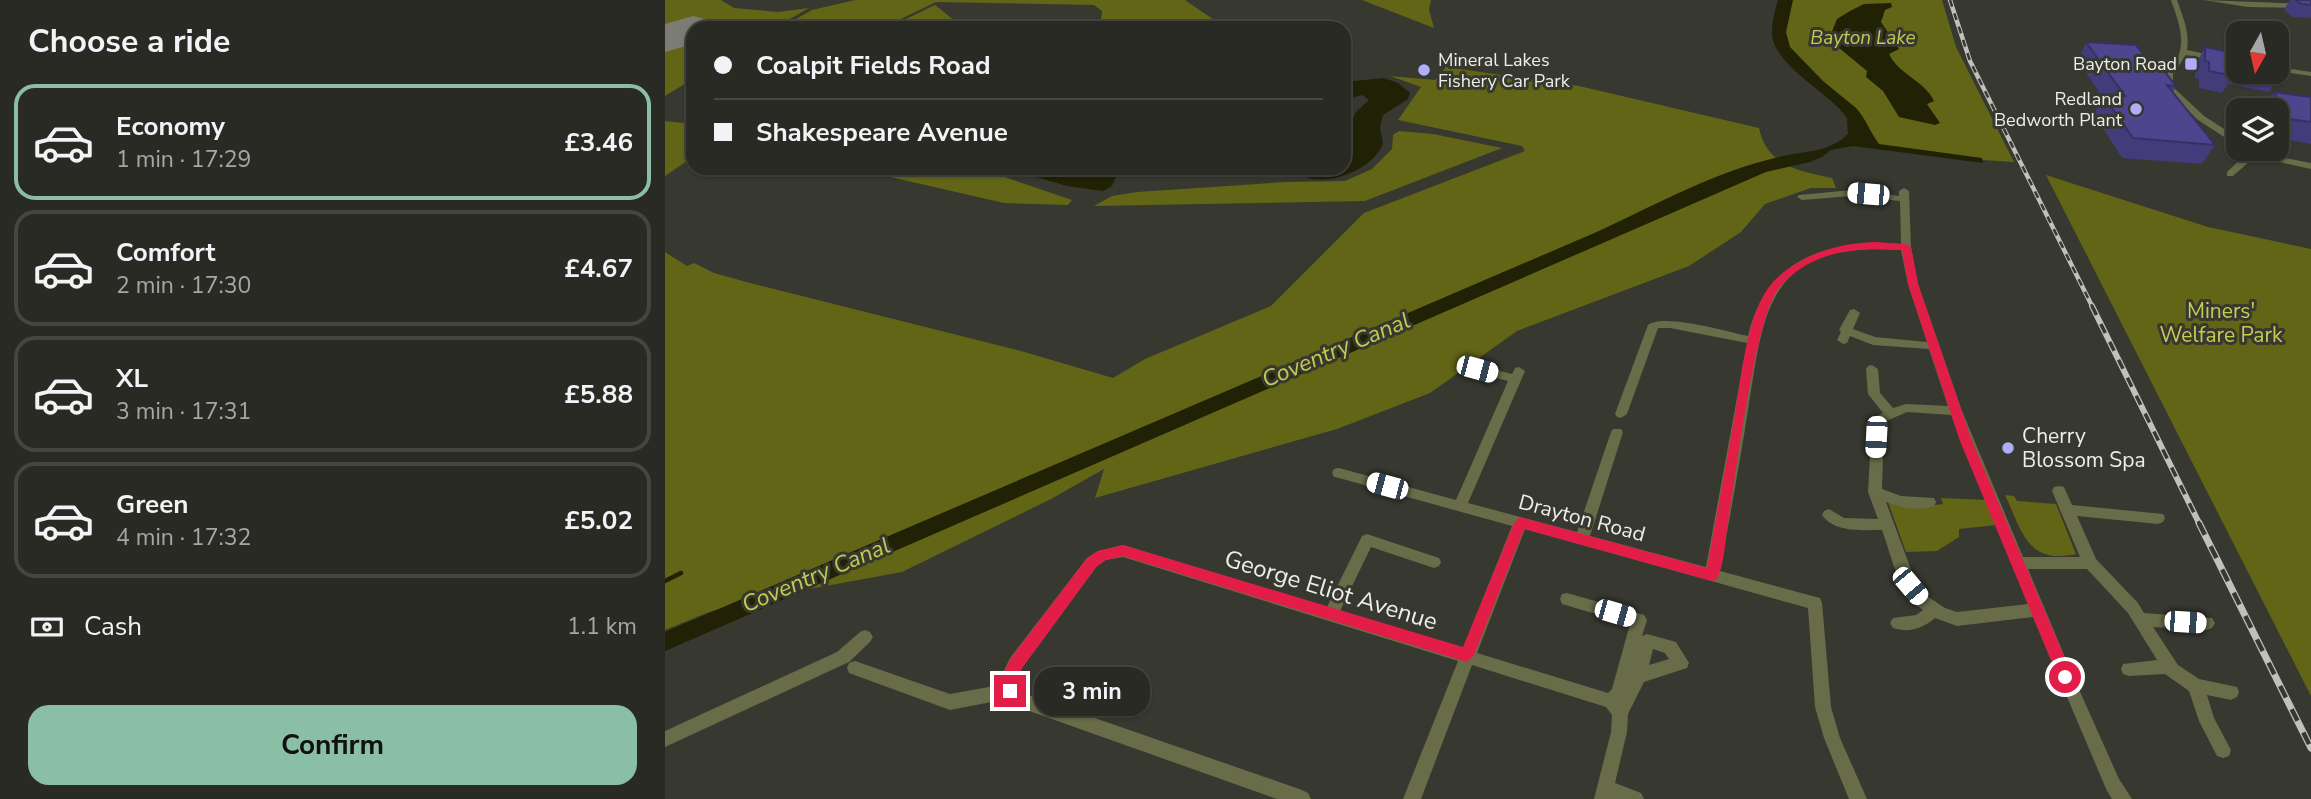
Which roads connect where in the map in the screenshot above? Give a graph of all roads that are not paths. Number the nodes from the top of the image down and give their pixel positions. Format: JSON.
{"nodes":[{"id":1,"x":2174,"y":0,"type":"edge"},
{"id":2,"x":2206,"y":0,"type":"edge"},
{"id":3,"x":2310,"y":3,"type":"edge"},
{"id":4,"x":2185,"y":52,"type":"junction"},
{"id":5,"x":2226,"y":61,"type":"edge"},
{"id":6,"x":2289,"y":71,"type":"edge"},
{"id":7,"x":2311,"y":74,"type":"edge"},
{"id":8,"x":2226,"y":134,"type":"edge"},
{"id":9,"x":2289,"y":158,"type":"edge"},
{"id":10,"x":2244,"y":161,"type":"edge"},
{"id":11,"x":2311,"y":166,"type":"edge"},
{"id":12,"x":2230,"y":174,"type":"dead end"},
{"id":13,"x":1802,"y":197,"type":"dead end"},
{"id":14,"x":1906,"y":247,"type":"junction"},
{"id":15,"x":1854,"y":313,"type":"dead end"},
{"id":16,"x":1754,"y":341,"type":"junction"},
{"id":17,"x":1934,"y":346,"type":"junction"},
{"id":18,"x":1477,"y":369,"type":"dead end"},
{"id":19,"x":1872,"y":369,"type":"dead end"},
{"id":20,"x":1956,"y":411,"type":"junction"},
{"id":21,"x":1890,"y":413,"type":"junction"},
{"id":22,"x":1621,"y":414,"type":"dead end"},
{"id":23,"x":1616,"y":432,"type":"dead end"},
{"id":24,"x":1339,"y":473,"type":"dead end"},
{"id":25,"x":2059,"y":491,"type":"dead end"},
{"id":26,"x":1875,"y":492,"type":"junction"},
{"id":27,"x":1929,"y":502,"type":"dead end"},
{"id":28,"x":1460,"y":506,"type":"junction"},
{"id":29,"x":2067,"y":510,"type":"junction"},
{"id":30,"x":1829,"y":515,"type":"dead end"},
{"id":31,"x":2158,"y":518,"type":"dead end"},
{"id":32,"x":1520,"y":523,"type":"junction"},
{"id":33,"x":1886,"y":525,"type":"junction"},
{"id":34,"x":1582,"y":540,"type":"junction"},
{"id":35,"x":1434,"y":562,"type":"dead end"},
{"id":36,"x":2018,"y":563,"type":"junction"},
{"id":37,"x":2090,"y":563,"type":"junction"},
{"id":38,"x":1712,"y":575,"type":"junction"},
{"id":39,"x":1567,"y":599,"type":"dead end"},
{"id":40,"x":1934,"y":609,"type":"junction"},
{"id":41,"x":2037,"y":610,"type":"junction"},
{"id":42,"x":1331,"y":614,"type":"junction"},
{"id":43,"x":2139,"y":619,"type":"junction"},
{"id":44,"x":1898,"y":623,"type":"dead end"},
{"id":45,"x":2207,"y":623,"type":"dead end"},
{"id":46,"x":865,"y":637,"type":"dead end"},
{"id":47,"x":1467,"y":655,"type":"junction"},
{"id":48,"x":2169,"y":666,"type":"junction"},
{"id":49,"x":855,"y":668,"type":"dead end"},
{"id":50,"x":2129,"y":669,"type":"dead end"},
{"id":51,"x":1639,"y":676,"type":"dead end"},
{"id":52,"x":2196,"y":686,"type":"junction"},
{"id":53,"x":1010,"y":691,"type":"junction"},
{"id":54,"x":2231,"y":692,"type":"dead end"},
{"id":55,"x":1615,"y":707,"type":"junction"},
{"id":56,"x":665,"y":739,"type":"edge"},
{"id":57,"x":2223,"y":750,"type":"dead end"},
{"id":58,"x":1604,"y":794,"type":"edge"},
{"id":59,"x":1302,"y":799,"type":"edge"},
{"id":60,"x":1412,"y":799,"type":"edge"},
{"id":61,"x":1635,"y":799,"type":"edge"},
{"id":62,"x":1858,"y":799,"type":"edge"},
{"id":63,"x":2123,"y":799,"type":"edge"}],
"edges":[{"from":1,"to":4,"type":"street"},
{"from":2,"to":3,"type":"street"},
{"from":4,"to":5,"type":"street"},
{"from":4,"to":8,"type":"street"},
{"from":6,"to":7,"type":"street"},
{"from":9,"to":11,"type":"street"},
{"from":10,"to":12,"type":"street"},
{"from":13,"to":14,"type":"street"},
{"from":14,"to":16,"type":"street"},
{"from":14,"to":17,"type":"street"},
{"from":15,"to":17,"type":"street"},
{"from":16,"to":22,"type":"street"},
{"from":16,"to":38,"type":"street"},
{"from":17,"to":20,"type":"street"},
{"from":18,"to":28,"type":"street"},
{"from":19,"to":21,"type":"street"},
{"from":20,"to":21,"type":"street"},
{"from":20,"to":36,"type":"street"},
{"from":21,"to":26,"type":"street"},
{"from":23,"to":34,"type":"street"},
{"from":24,"to":28,"type":"street","name":"Drayton Road"},
{"from":25,"to":29,"type":"street"},
{"from":26,"to":27,"type":"street"},
{"from":26,"to":33,"type":"street"},
{"from":28,"to":32,"type":"street","name":"Drayton Road"},
{"from":29,"to":31,"type":"street"},
{"from":29,"to":37,"type":"street"},
{"from":30,"to":33,"type":"street"},
{"from":32,"to":34,"type":"street","name":"Drayton Road"},
{"from":32,"to":47,"type":"street"},
{"from":33,"to":40,"type":"street"},
{"from":34,"to":38,"type":"street","name":"Drayton Road"},
{"from":35,"to":42,"type":"street"},
{"from":36,"to":37,"type":"street"},
{"from":36,"to":41,"type":"street"},
{"from":37,"to":43,"type":"street"},
{"from":38,"to":62,"type":"street","name":"Drayton Road"},
{"from":39,"to":55,"type":"street"},
{"from":40,"to":41,"type":"street"},
{"from":40,"to":44,"type":"street"},
{"from":41,"to":63,"type":"street"},
{"from":42,"to":47,"type":"street","name":"George Eliot Avenue"},
{"from":42,"to":53,"type":"street","name":"George Eliot Avenue"},
{"from":43,"to":45,"type":"street"},
{"from":43,"to":48,"type":"street"},
{"from":46,"to":56,"type":"street"},
{"from":47,"to":55,"type":"street","name":"George Eliot Avenue"},
{"from":47,"to":60,"type":"street"},
{"from":48,"to":50,"type":"street"},
{"from":48,"to":52,"type":"street"},
{"from":49,"to":53,"type":"street"},
{"from":51,"to":55,"type":"street"},
{"from":52,"to":54,"type":"street"},
{"from":52,"to":57,"type":"street"},
{"from":53,"to":59,"type":"street"},
{"from":55,"to":58,"type":"street"},
{"from":58,"to":61,"type":"street"}]}
